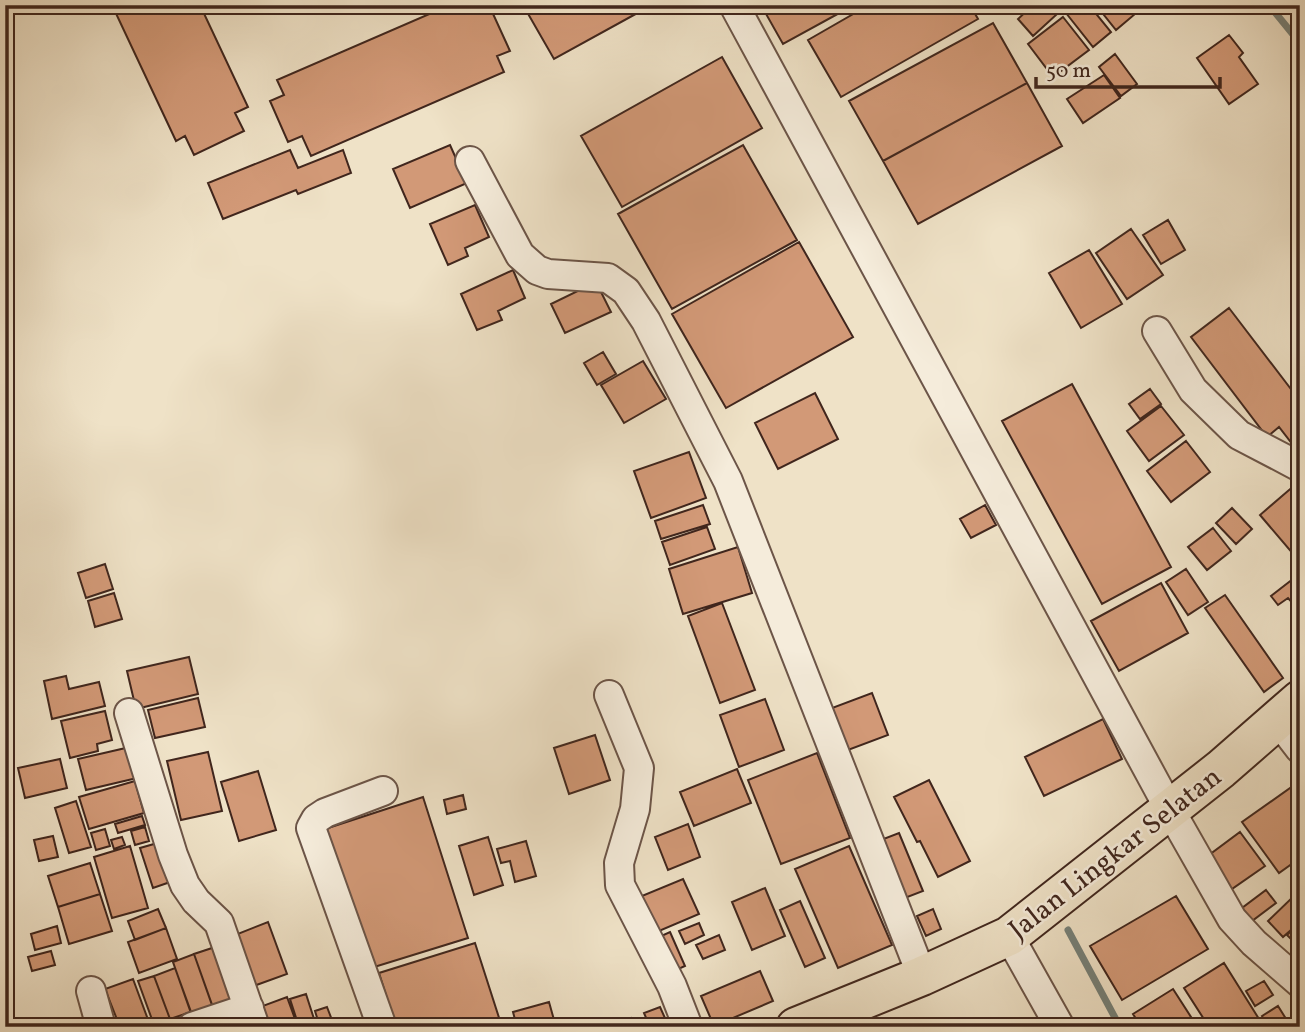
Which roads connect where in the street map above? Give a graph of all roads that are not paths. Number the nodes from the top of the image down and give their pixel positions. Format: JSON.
{"nodes":[{"id":1,"x":734,"y":5,"type":"edge"},
{"id":2,"x":470,"y":161,"type":"dead end"},
{"id":3,"x":1157,"y":331,"type":"dead end"},
{"id":4,"x":1300,"y":467,"type":"edge"},
{"id":5,"x":609,"y":695,"type":"dead end"},
{"id":6,"x":1288,"y":709,"type":"edge"},
{"id":7,"x":129,"y":713,"type":"dead end"},
{"id":8,"x":1300,"y":749,"type":"edge"},
{"id":9,"x":383,"y":791,"type":"dead end"},
{"id":10,"x":1170,"y":810,"type":"junction"},
{"id":11,"x":1009,"y":936,"type":"junction"},
{"id":12,"x":922,"y":976,"type":"junction"},
{"id":13,"x":1300,"y":983,"type":"edge"},
{"id":14,"x":91,"y":991,"type":"dead end"},
{"id":15,"x":252,"y":1018,"type":"edge"},
{"id":16,"x":101,"y":1027,"type":"edge"},
{"id":17,"x":192,"y":1027,"type":"edge"},
{"id":18,"x":382,"y":1027,"type":"edge"},
{"id":19,"x":688,"y":1027,"type":"edge"},
{"id":20,"x":796,"y":1027,"type":"edge"},
{"id":21,"x":1060,"y":1027,"type":"edge"}],
"edges":[{"from":1,"to":10,"type":"street"},
{"from":2,"to":12,"type":"street"},
{"from":3,"to":4,"type":"street"},
{"from":5,"to":19,"type":"street"},
{"from":6,"to":8,"type":"street"},
{"from":6,"to":10,"type":"highway","name":"Jalan Lingkar Selatan"},
{"from":7,"to":15,"type":"street"},
{"from":9,"to":18,"type":"street"},
{"from":10,"to":11,"type":"highway","name":"Jalan Lingkar Selatan"},
{"from":10,"to":13,"type":"street"},
{"from":11,"to":12,"type":"highway","name":"Jalan Lingkar Selatan"},
{"from":11,"to":21,"type":"street"},
{"from":12,"to":20,"type":"highway","name":"Jalan Lingkar Selatan"},
{"from":14,"to":16,"type":"street"},
{"from":15,"to":17,"type":"street"}]}
